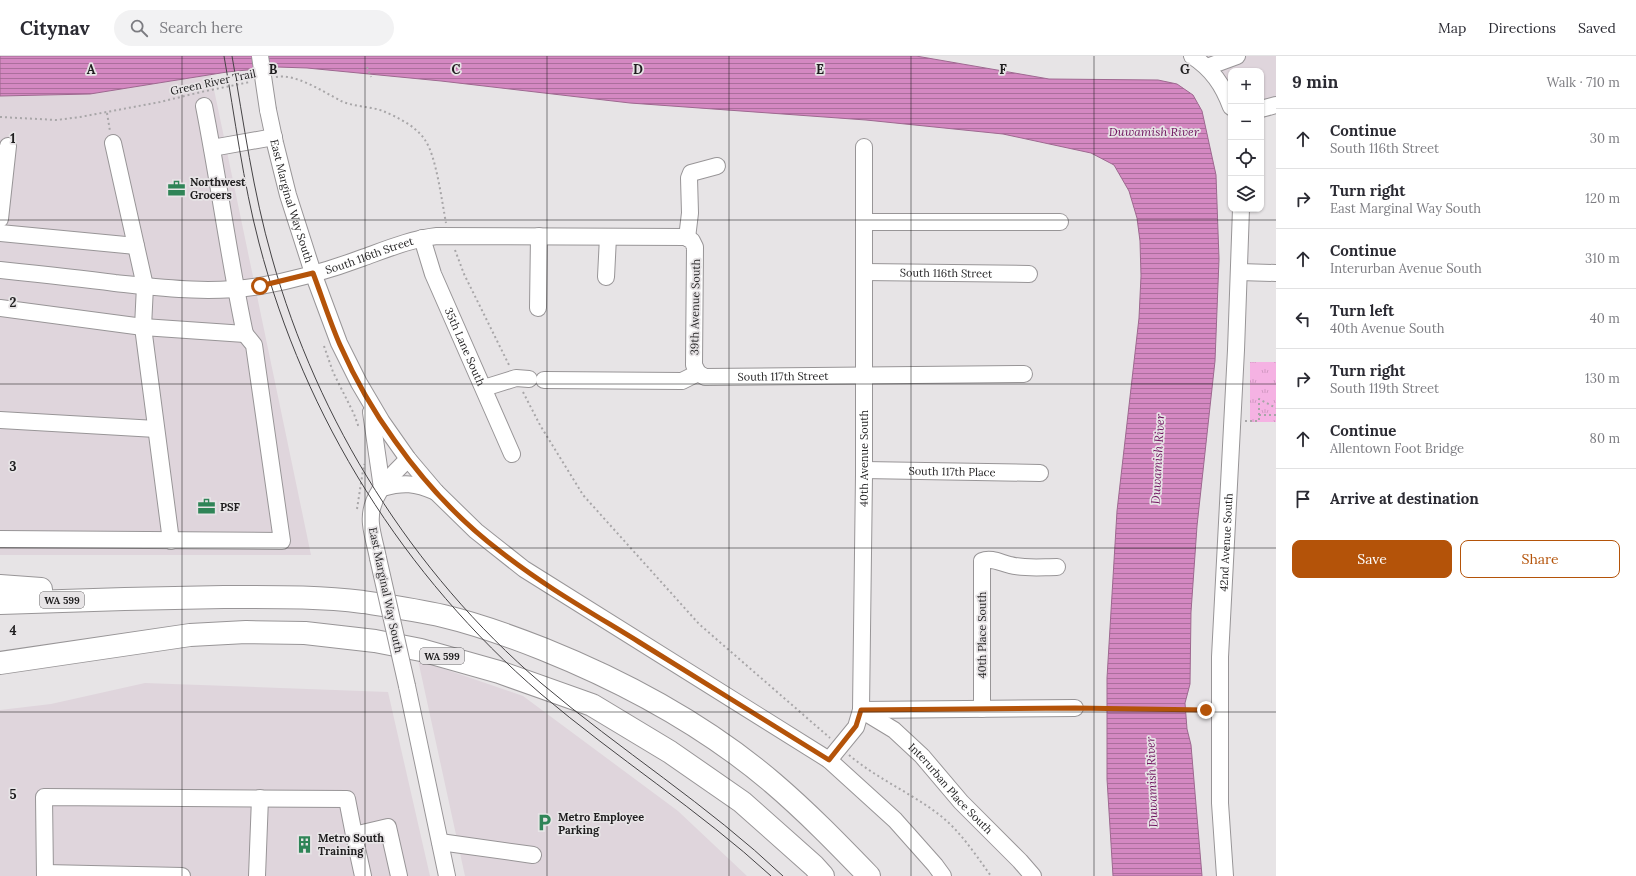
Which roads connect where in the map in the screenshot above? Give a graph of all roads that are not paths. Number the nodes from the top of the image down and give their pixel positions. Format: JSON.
{"nodes":[{"id":1,"x":260,"y":56,"type":"edge"},
{"id":2,"x":1192,"y":56,"type":"edge"},
{"id":3,"x":1238,"y":56,"type":"edge"},
{"id":4,"x":1207,"y":67,"type":"junction"},
{"id":5,"x":1230,"y":104,"type":"edge"},
{"id":6,"x":1276,"y":105,"type":"edge"},
{"id":7,"x":204,"y":106,"type":"dead end"},
{"id":8,"x":1264,"y":108,"type":"edge"},
{"id":9,"x":274,"y":137,"type":"junction"},
{"id":10,"x":113,"y":143,"type":"road end"},
{"id":11,"x":8,"y":146,"type":"dead end"},
{"id":12,"x":864,"y":147,"type":"dead end"},
{"id":13,"x":212,"y":148,"type":"junction"},
{"id":14,"x":718,"y":166,"type":"dead end"},
{"id":15,"x":1241,"y":212,"type":"edge"},
{"id":16,"x":0,"y":219,"type":"edge"},
{"id":17,"x":864,"y":222,"type":"junction"},
{"id":18,"x":1060,"y":222,"type":"dead end"},
{"id":19,"x":0,"y":233,"type":"edge"},
{"id":20,"x":539,"y":236,"type":"junction"},
{"id":21,"x":608,"y":237,"type":"junction"},
{"id":22,"x":422,"y":238,"type":"junction"},
{"id":23,"x":689,"y":240,"type":"junction"},
{"id":24,"x":136,"y":246,"type":"junction"},
{"id":25,"x":0,"y":270,"type":"edge"},
{"id":26,"x":864,"y":272,"type":"junction"},
{"id":27,"x":1239,"y":272,"type":"junction"},
{"id":28,"x":1276,"y":272,"type":"edge"},
{"id":29,"x":313,"y":273,"type":"junction"},
{"id":30,"x":1029,"y":274,"type":"dead end"},
{"id":31,"x":606,"y":277,"type":"dead end"},
{"id":32,"x":145,"y":286,"type":"junction"},
{"id":33,"x":236,"y":288,"type":"junction"},
{"id":34,"x":0,"y":308,"type":"edge"},
{"id":35,"x":538,"y":308,"type":"dead end"},
{"id":36,"x":143,"y":327,"type":"junction"},
{"id":37,"x":245,"y":334,"type":"junction"},
{"id":38,"x":698,"y":373,"type":"junction"},
{"id":39,"x":1024,"y":374,"type":"dead end"},
{"id":40,"x":864,"y":376,"type":"junction"},
{"id":41,"x":484,"y":388,"type":"junction"},
{"id":42,"x":370,"y":402,"type":"junction"},
{"id":43,"x":0,"y":420,"type":"edge"},
{"id":44,"x":156,"y":429,"type":"junction"},
{"id":45,"x":512,"y":454,"type":"dead end"},
{"id":46,"x":408,"y":459,"type":"junction"},
{"id":47,"x":864,"y":470,"type":"junction"},
{"id":48,"x":1040,"y":473,"type":"dead end"},
{"id":49,"x":382,"y":488,"type":"junction"},
{"id":50,"x":436,"y":492,"type":"junction"},
{"id":51,"x":0,"y":539,"type":"edge"},
{"id":52,"x":171,"y":541,"type":"junction"},
{"id":53,"x":1057,"y":567,"type":"dead end"},
{"id":54,"x":0,"y":586,"type":"edge"},
{"id":55,"x":123,"y":598,"type":"junction"},
{"id":56,"x":0,"y":603,"type":"edge"},
{"id":57,"x":0,"y":663,"type":"edge"},
{"id":58,"x":1075,"y":708,"type":"road end"},
{"id":59,"x":982,"y":709,"type":"junction"},
{"id":60,"x":861,"y":710,"type":"junction"},
{"id":61,"x":829,"y":760,"type":"junction"},
{"id":62,"x":260,"y":798,"type":"junction"},
{"id":63,"x":354,"y":835,"type":"junction"},
{"id":64,"x":440,"y":842,"type":"junction"},
{"id":65,"x":533,"y":855,"type":"dead end"},
{"id":66,"x":45,"y":874,"type":"edge"},
{"id":67,"x":182,"y":876,"type":"edge"},
{"id":68,"x":257,"y":876,"type":"edge"},
{"id":69,"x":363,"y":876,"type":"edge"},
{"id":70,"x":399,"y":876,"type":"edge"},
{"id":71,"x":447,"y":876,"type":"edge"},
{"id":72,"x":823,"y":876,"type":"edge"},
{"id":73,"x":869,"y":876,"type":"edge"},
{"id":74,"x":943,"y":876,"type":"edge"},
{"id":75,"x":1033,"y":876,"type":"edge"},
{"id":76,"x":1225,"y":876,"type":"edge"}],
"edges":[{"from":1,"to":9,"type":"street","name":"East Marginal Way South","bridge":true},
{"from":2,"to":4,"type":"street"},
{"from":3,"to":4,"type":"street"},
{"from":4,"to":5,"type":"street"},
{"from":6,"to":8,"type":"street"},
{"from":7,"to":13,"type":"street"},
{"from":9,"to":13,"type":"street"},
{"from":9,"to":29,"type":"street","name":"East Marginal Way South"},
{"from":10,"to":24,"type":"street"},
{"from":11,"to":16,"type":"street"},
{"from":12,"to":17,"type":"street","name":"40th Avenue South"},
{"from":13,"to":33,"type":"street"},
{"from":14,"to":23,"type":"street","name":"39th Avenue South"},
{"from":15,"to":27,"type":"street","name":"42nd Avenue South"},
{"from":17,"to":18,"type":"street"},
{"from":17,"to":26,"type":"street","name":"40th Avenue South"},
{"from":19,"to":24,"type":"street"},
{"from":20,"to":21,"type":"street","name":"South 116th Street"},
{"from":20,"to":22,"type":"street","name":"South 116th Street"},
{"from":20,"to":35,"type":"street"},
{"from":21,"to":23,"type":"street","name":"South 116th Street"},
{"from":21,"to":31,"type":"street"},
{"from":22,"to":29,"type":"street","name":"South 116th Street"},
{"from":22,"to":41,"type":"street","name":"35th Lane South"},
{"from":23,"to":38,"type":"street","name":"39th Avenue South"},
{"from":24,"to":32,"type":"street"},
{"from":25,"to":32,"type":"street","name":"South 116th Street"},
{"from":26,"to":30,"type":"street","name":"South 116th Street"},
{"from":26,"to":40,"type":"street","name":"40th Avenue South"},
{"from":27,"to":28,"type":"street"},
{"from":27,"to":76,"type":"street","name":"42nd Avenue South"},
{"from":29,"to":33,"type":"street","name":"South 116th Street"},
{"from":29,"to":42,"type":"street","name":"East Marginal Way South"},
{"from":32,"to":33,"type":"street","name":"South 116th Street"},
{"from":32,"to":36,"type":"street"},
{"from":33,"to":37,"type":"street"},
{"from":34,"to":36,"type":"street"},
{"from":36,"to":37,"type":"street"},
{"from":36,"to":44,"type":"street"},
{"from":37,"to":52,"type":"street"},
{"from":38,"to":40,"type":"street","name":"South 117th Street"},
{"from":38,"to":41,"type":"street"},
{"from":39,"to":40,"type":"street","name":"South 117th Street"},
{"from":40,"to":47,"type":"street","name":"40th Avenue South"},
{"from":41,"to":45,"type":"street","name":"35th Lane South"},
{"from":42,"to":46,"type":"street","name":"East Marginal Way South"},
{"from":42,"to":49,"type":"street"},
{"from":43,"to":44,"type":"street"},
{"from":44,"to":52,"type":"street"},
{"from":46,"to":49,"type":"street","name":"East Marginal Way South"},
{"from":46,"to":50,"type":"street"},
{"from":47,"to":48,"type":"street","name":"South 117th Place"},
{"from":47,"to":60,"type":"street","name":"40th Avenue South"},
{"from":49,"to":50,"type":"street"},
{"from":49,"to":64,"type":"street","name":"East Marginal Way South","bridge":true},
{"from":50,"to":61,"type":"street"},
{"from":51,"to":52,"type":"street"},
{"from":53,"to":59,"type":"street","name":"40th Place South"},
{"from":54,"to":55,"type":"highway"},
{"from":55,"to":56,"type":"highway","number":"WA 599"},
{"from":55,"to":73,"type":"highway","number":"WA 599"},
{"from":57,"to":72,"type":"highway","number":"WA 599"},
{"from":58,"to":59,"type":"street"},
{"from":59,"to":60,"type":"street"},
{"from":60,"to":61,"type":"street","name":"40th Avenue South"},
{"from":60,"to":75,"type":"street","name":"Interurban Place South"},
{"from":61,"to":74,"type":"street"},
{"from":62,"to":63,"type":"street"},
{"from":62,"to":66,"type":"street"},
{"from":62,"to":68,"type":"street"},
{"from":63,"to":69,"type":"street"},
{"from":63,"to":70,"type":"street"},
{"from":64,"to":65,"type":"street"},
{"from":64,"to":71,"type":"street","name":"East Marginal Way South"},
{"from":66,"to":67,"type":"street"}]}
